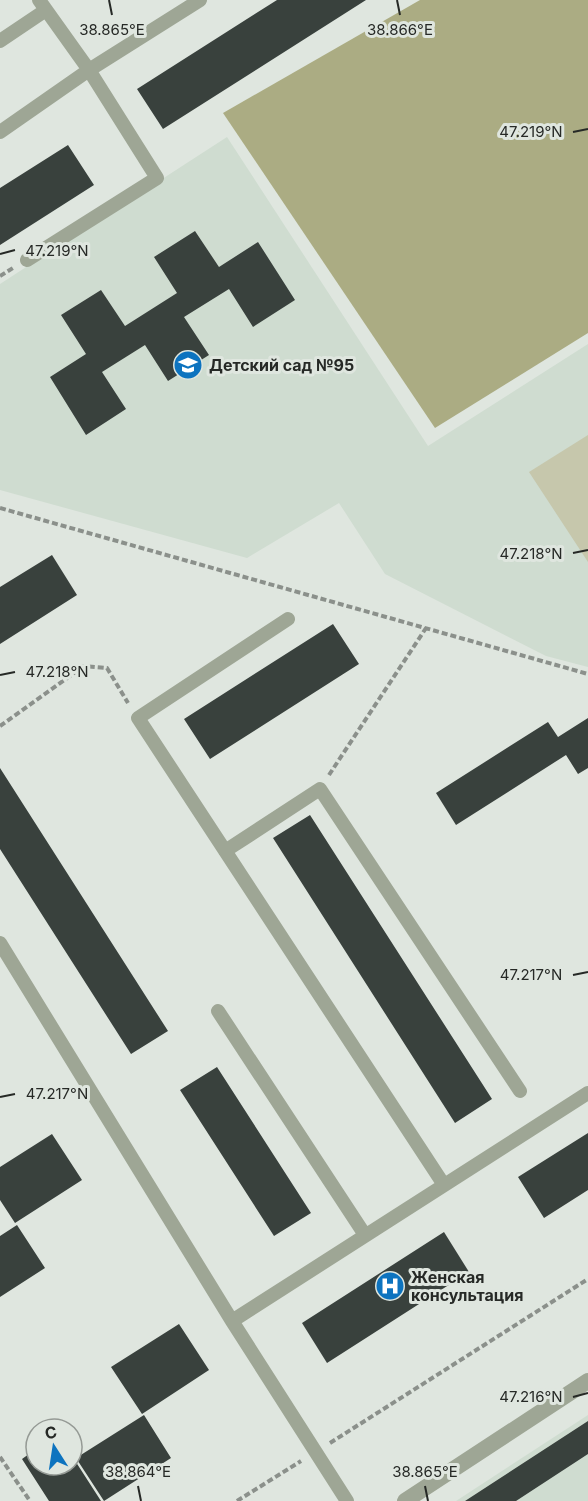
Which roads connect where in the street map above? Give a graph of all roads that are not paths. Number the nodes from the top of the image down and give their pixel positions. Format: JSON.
{"nodes":[{"id":1,"x":200,"y":0,"type":"edge"},
{"id":2,"x":43,"y":5,"type":"edge"},
{"id":3,"x":0,"y":40,"type":"edge"},
{"id":4,"x":89,"y":70,"type":"junction"},
{"id":5,"x":0,"y":132,"type":"edge"},
{"id":6,"x":27,"y":260,"type":"dead end"},
{"id":7,"x":288,"y":620,"type":"dead end"},
{"id":8,"x":225,"y":851,"type":"junction"},
{"id":9,"x":0,"y":943,"type":"edge"},
{"id":10,"x":218,"y":1011,"type":"dead end"},
{"id":11,"x":520,"y":1091,"type":"dead end"},
{"id":12,"x":588,"y":1093,"type":"edge"},
{"id":13,"x":444,"y":1185,"type":"junction"},
{"id":14,"x":365,"y":1236,"type":"junction"},
{"id":15,"x":232,"y":1321,"type":"junction"},
{"id":16,"x":588,"y":1381,"type":"edge"},
{"id":17,"x":347,"y":1501,"type":"edge"},
{"id":18,"x":405,"y":1501,"type":"edge"}],
"edges":[{"from":1,"to":4,"type":"lane"},
{"from":2,"to":3,"type":"lane"},
{"from":2,"to":4,"type":"lane"},
{"from":4,"to":5,"type":"lane"},
{"from":4,"to":6,"type":"lane"},
{"from":7,"to":8,"type":"lane"},
{"from":8,"to":11,"type":"lane"},
{"from":8,"to":13,"type":"lane"},
{"from":9,"to":15,"type":"lane"},
{"from":10,"to":14,"type":"lane"},
{"from":12,"to":13,"type":"lane"},
{"from":13,"to":14,"type":"lane"},
{"from":14,"to":15,"type":"lane"},
{"from":15,"to":17,"type":"lane"},
{"from":16,"to":18,"type":"street"}]}
